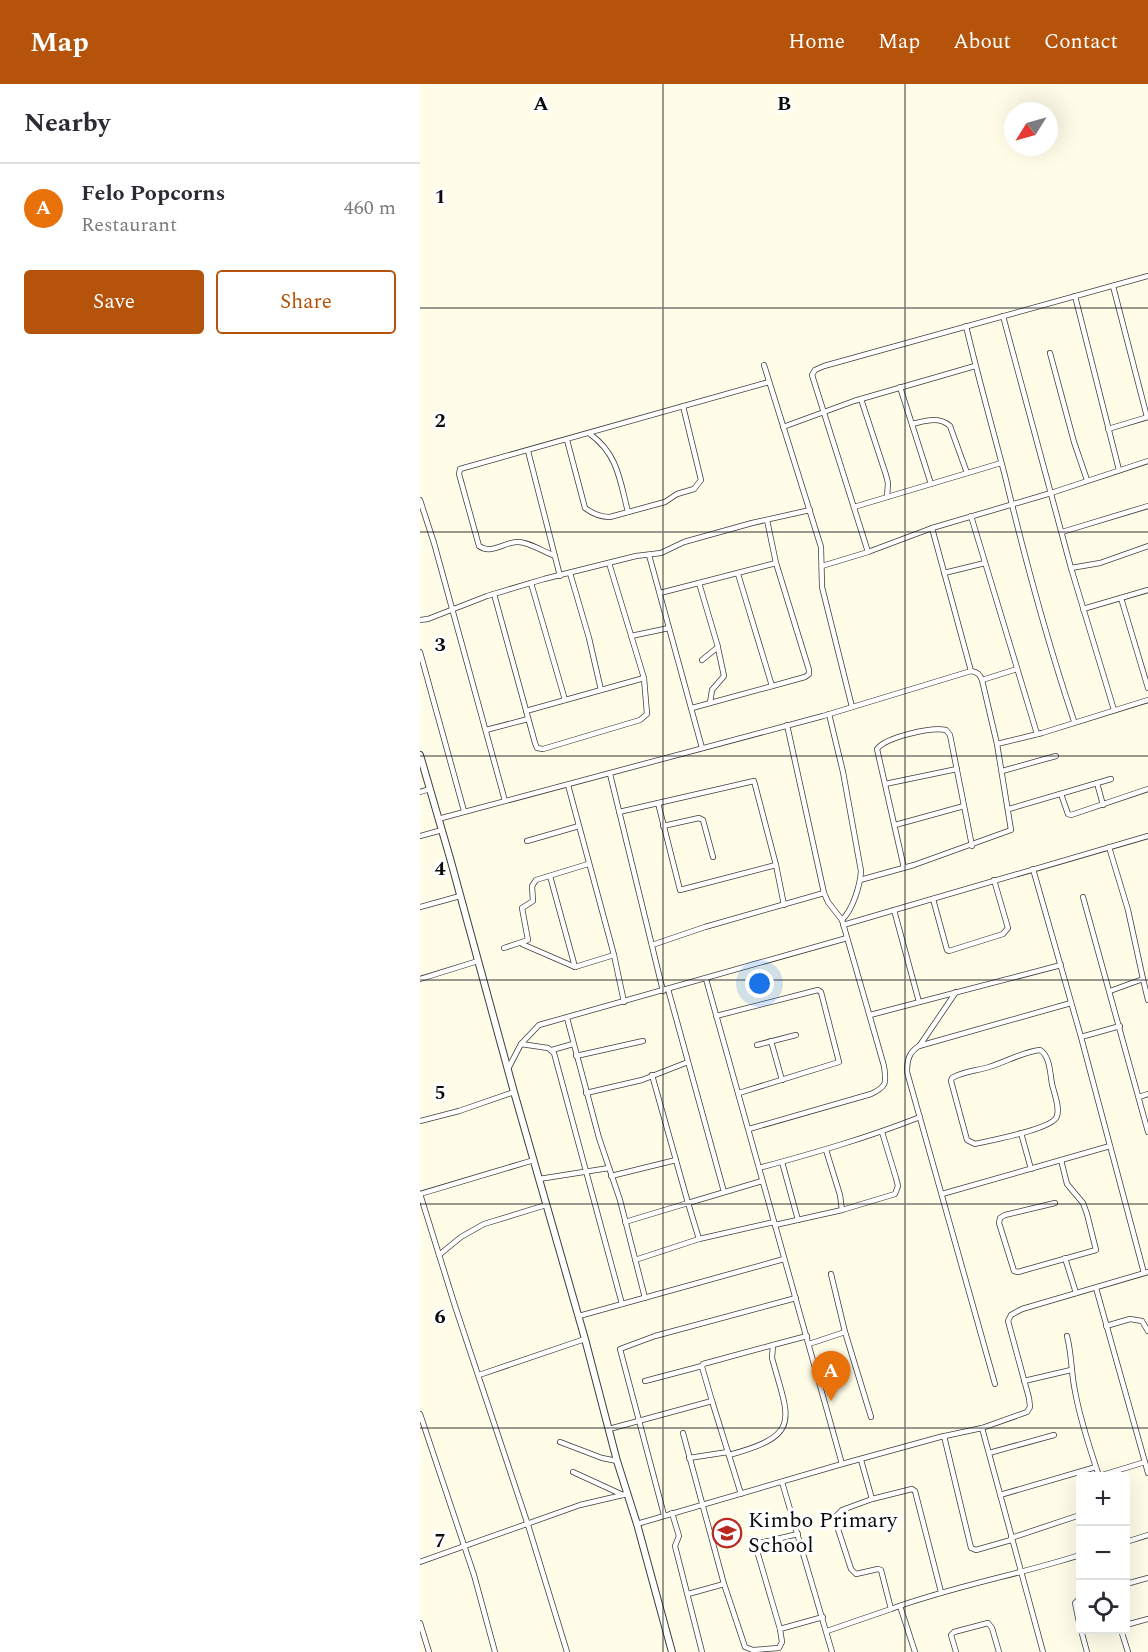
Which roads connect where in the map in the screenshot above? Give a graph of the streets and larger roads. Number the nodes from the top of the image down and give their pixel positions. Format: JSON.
{"nodes":[{"id":1,"x":1148,"y":276,"type":"edge"},
{"id":2,"x":1113,"y":286,"type":"junction"},
{"id":3,"x":1075,"y":296,"type":"junction"},
{"id":4,"x":1003,"y":316,"type":"junction"},
{"id":5,"x":966,"y":326,"type":"junction"},
{"id":6,"x":1050,"y":353,"type":"dead end"},
{"id":7,"x":764,"y":365,"type":"dead end"},
{"id":8,"x":975,"y":366,"type":"junction"},
{"id":9,"x":769,"y":382,"type":"junction"},
{"id":10,"x":900,"y":387,"type":"junction"},
{"id":11,"x":861,"y":399,"type":"junction"},
{"id":12,"x":683,"y":406,"type":"junction"},
{"id":13,"x":823,"y":412,"type":"junction"},
{"id":14,"x":1147,"y":417,"type":"edge"},
{"id":15,"x":912,"y":424,"type":"junction"},
{"id":16,"x":783,"y":427,"type":"junction"},
{"id":17,"x":1108,"y":429,"type":"junction"},
{"id":18,"x":589,"y":434,"type":"junction"},
{"id":19,"x":567,"y":440,"type":"junction"},
{"id":20,"x":528,"y":451,"type":"junction"},
{"id":21,"x":1148,"y":461,"type":"edge"},
{"id":22,"x":1001,"y":463,"type":"junction"},
{"id":23,"x":1119,"y":470,"type":"junction"},
{"id":24,"x":967,"y":473,"type":"junction"},
{"id":25,"x":1087,"y":480,"type":"junction"},
{"id":26,"x":931,"y":484,"type":"junction"},
{"id":27,"x":1051,"y":493,"type":"junction"},
{"id":28,"x":887,"y":497,"type":"junction"},
{"id":29,"x":420,"y":500,"type":"edge"},
{"id":30,"x":1011,"y":504,"type":"junction"},
{"id":31,"x":1148,"y":506,"type":"edge"},
{"id":32,"x":854,"y":507,"type":"junction"},
{"id":33,"x":810,"y":510,"type":"junction"},
{"id":34,"x":628,"y":512,"type":"junction"},
{"id":35,"x":971,"y":516,"type":"junction"},
{"id":36,"x":766,"y":520,"type":"junction"},
{"id":37,"x":933,"y":528,"type":"junction"},
{"id":38,"x":1062,"y":532,"type":"junction"},
{"id":39,"x":1148,"y":546,"type":"edge"},
{"id":40,"x":868,"y":552,"type":"junction"},
{"id":41,"x":649,"y":555,"type":"junction"},
{"id":42,"x":555,"y":556,"type":"junction"},
{"id":43,"x":609,"y":563,"type":"junction"},
{"id":44,"x":776,"y":563,"type":"junction"},
{"id":45,"x":985,"y":563,"type":"junction"},
{"id":46,"x":822,"y":566,"type":"junction"},
{"id":47,"x":1071,"y":568,"type":"junction"},
{"id":48,"x":570,"y":573,"type":"junction"},
{"id":49,"x":944,"y":573,"type":"junction"},
{"id":50,"x":738,"y":574,"type":"junction"},
{"id":51,"x":560,"y":576,"type":"junction"},
{"id":52,"x":531,"y":583,"type":"junction"},
{"id":53,"x":699,"y":583,"type":"junction"},
{"id":54,"x":1148,"y":590,"type":"edge"},
{"id":55,"x":660,"y":593,"type":"junction"},
{"id":56,"x":494,"y":594,"type":"junction"},
{"id":57,"x":1121,"y":598,"type":"junction"},
{"id":58,"x":1083,"y":609,"type":"junction"},
{"id":59,"x":451,"y":610,"type":"junction"},
{"id":60,"x":420,"y":620,"type":"edge"},
{"id":61,"x":669,"y":628,"type":"junction"},
{"id":62,"x":631,"y":636,"type":"junction"},
{"id":63,"x":718,"y":647,"type":"junction"},
{"id":64,"x":420,"y":652,"type":"edge"},
{"id":65,"x":702,"y":660,"type":"dead end"},
{"id":66,"x":1017,"y":669,"type":"junction"},
{"id":67,"x":971,"y":671,"type":"junction"},
{"id":68,"x":644,"y":678,"type":"junction"},
{"id":69,"x":982,"y":680,"type":"junction"},
{"id":70,"x":772,"y":686,"type":"junction"},
{"id":71,"x":1148,"y":688,"type":"edge"},
{"id":72,"x":601,"y":690,"type":"junction"},
{"id":73,"x":566,"y":700,"type":"junction"},
{"id":74,"x":1148,"y":700,"type":"edge"},
{"id":75,"x":710,"y":703,"type":"junction"},
{"id":76,"x":852,"y":707,"type":"junction"},
{"id":77,"x":692,"y":708,"type":"junction"},
{"id":78,"x":1114,"y":710,"type":"junction"},
{"id":79,"x":526,"y":711,"type":"junction"},
{"id":80,"x":829,"y":714,"type":"junction"},
{"id":81,"x":528,"y":719,"type":"junction"},
{"id":82,"x":1074,"y":722,"type":"junction"},
{"id":83,"x":787,"y":725,"type":"junction"},
{"id":84,"x":486,"y":730,"type":"junction"},
{"id":85,"x":1036,"y":734,"type":"junction"},
{"id":86,"x":997,"y":744,"type":"junction"},
{"id":87,"x":702,"y":748,"type":"junction"},
{"id":88,"x":420,"y":755,"type":"edge"},
{"id":89,"x":1056,"y":756,"type":"dead end"},
{"id":90,"x":957,"y":769,"type":"junction"},
{"id":91,"x":1002,"y":771,"type":"junction"},
{"id":92,"x":609,"y":774,"type":"junction"},
{"id":93,"x":1111,"y":779,"type":"dead end"},
{"id":94,"x":1096,"y":783,"type":"junction"},
{"id":95,"x":885,"y":784,"type":"junction"},
{"id":96,"x":568,"y":785,"type":"junction"},
{"id":97,"x":430,"y":789,"type":"junction"},
{"id":98,"x":1148,"y":789,"type":"edge"},
{"id":99,"x":420,"y":792,"type":"edge"},
{"id":100,"x":1061,"y":794,"type":"junction"},
{"id":101,"x":505,"y":801,"type":"junction"},
{"id":102,"x":658,"y":803,"type":"junction"},
{"id":103,"x":1103,"y":805,"type":"junction"},
{"id":104,"x":964,"y":806,"type":"junction"},
{"id":105,"x":1009,"y":809,"type":"junction"},
{"id":106,"x":465,"y":811,"type":"junction"},
{"id":107,"x":619,"y":812,"type":"junction"},
{"id":108,"x":438,"y":819,"type":"junction"},
{"id":109,"x":895,"y":825,"type":"junction"},
{"id":110,"x":579,"y":826,"type":"junction"},
{"id":111,"x":663,"y":826,"type":"junction"},
{"id":112,"x":441,"y":830,"type":"junction"},
{"id":113,"x":420,"y":836,"type":"edge"},
{"id":114,"x":1148,"y":837,"type":"edge"},
{"id":115,"x":527,"y":841,"type":"dead end"},
{"id":116,"x":972,"y":846,"type":"junction"},
{"id":117,"x":1109,"y":847,"type":"junction"},
{"id":118,"x":713,"y":857,"type":"dead end"},
{"id":119,"x":588,"y":864,"type":"junction"},
{"id":120,"x":776,"y":865,"type":"junction"},
{"id":121,"x":903,"y":868,"type":"junction"},
{"id":122,"x":1033,"y":869,"type":"junction"},
{"id":123,"x":550,"y":876,"type":"junction"},
{"id":124,"x":860,"y":880,"type":"junction"},
{"id":125,"x":994,"y":880,"type":"junction"},
{"id":126,"x":824,"y":893,"type":"junction"},
{"id":127,"x":460,"y":897,"type":"junction"},
{"id":128,"x":1083,"y":897,"type":"dead end"},
{"id":129,"x":933,"y":899,"type":"junction"},
{"id":130,"x":784,"y":905,"type":"junction"},
{"id":131,"x":420,"y":907,"type":"edge"},
{"id":132,"x":894,"y":910,"type":"junction"},
{"id":133,"x":842,"y":922,"type":"junction"},
{"id":134,"x":847,"y":938,"type":"junction"},
{"id":135,"x":521,"y":944,"type":"junction"},
{"id":136,"x":652,"y":945,"type":"junction"},
{"id":137,"x":504,"y":948,"type":"dead end"},
{"id":138,"x":614,"y":955,"type":"junction"},
{"id":139,"x":478,"y":961,"type":"junction"},
{"id":140,"x":1061,"y":965,"type":"junction"},
{"id":141,"x":575,"y":967,"type":"junction"},
{"id":142,"x":420,"y":979,"type":"edge"},
{"id":143,"x":706,"y":979,"type":"junction"},
{"id":144,"x":1143,"y":979,"type":"junction"},
{"id":145,"x":666,"y":990,"type":"junction"},
{"id":146,"x":1110,"y":990,"type":"junction"},
{"id":147,"x":956,"y":992,"type":"junction"},
{"id":148,"x":1148,"y":1000,"type":"edge"},
{"id":149,"x":624,"y":1002,"type":"junction"},
{"id":150,"x":920,"y":1002,"type":"junction"},
{"id":151,"x":1071,"y":1002,"type":"junction"},
{"id":152,"x":870,"y":1015,"type":"junction"},
{"id":153,"x":716,"y":1016,"type":"junction"},
{"id":154,"x":567,"y":1018,"type":"junction"},
{"id":155,"x":1120,"y":1026,"type":"junction"},
{"id":156,"x":796,"y":1035,"type":"dead end"},
{"id":157,"x":1081,"y":1037,"type":"junction"},
{"id":158,"x":643,"y":1041,"type":"dead end"},
{"id":159,"x":771,"y":1041,"type":"junction"},
{"id":160,"x":521,"y":1044,"type":"junction"},
{"id":161,"x":573,"y":1044,"type":"junction"},
{"id":162,"x":757,"y":1045,"type":"dead end"},
{"id":163,"x":920,"y":1046,"type":"junction"},
{"id":164,"x":552,"y":1050,"type":"junction"},
{"id":165,"x":576,"y":1056,"type":"junction"},
{"id":166,"x":688,"y":1062,"type":"junction"},
{"id":167,"x":508,"y":1069,"type":"junction"},
{"id":168,"x":652,"y":1075,"type":"junction"},
{"id":169,"x":782,"y":1080,"type":"junction"},
{"id":170,"x":514,"y":1092,"type":"junction"},
{"id":171,"x":586,"y":1093,"type":"junction"},
{"id":172,"x":739,"y":1093,"type":"junction"},
{"id":173,"x":1148,"y":1094,"type":"edge"},
{"id":174,"x":1139,"y":1097,"type":"junction"},
{"id":175,"x":920,"y":1117,"type":"junction"},
{"id":176,"x":420,"y":1121,"type":"edge"},
{"id":177,"x":749,"y":1129,"type":"junction"},
{"id":178,"x":1148,"y":1131,"type":"edge"},
{"id":179,"x":882,"y":1132,"type":"junction"},
{"id":180,"x":1021,"y":1133,"type":"junction"},
{"id":181,"x":1110,"y":1146,"type":"junction"},
{"id":182,"x":826,"y":1150,"type":"junction"},
{"id":183,"x":534,"y":1160,"type":"junction"},
{"id":184,"x":676,"y":1160,"type":"junction"},
{"id":185,"x":1061,"y":1160,"type":"junction"},
{"id":186,"x":782,"y":1162,"type":"junction"},
{"id":187,"x":609,"y":1168,"type":"junction"},
{"id":188,"x":759,"y":1168,"type":"junction"},
{"id":189,"x":1031,"y":1169,"type":"junction"},
{"id":190,"x":587,"y":1171,"type":"junction"},
{"id":191,"x":611,"y":1176,"type":"junction"},
{"id":192,"x":539,"y":1179,"type":"junction"},
{"id":193,"x":762,"y":1181,"type":"junction"},
{"id":194,"x":724,"y":1192,"type":"junction"},
{"id":195,"x":420,"y":1194,"type":"edge"},
{"id":196,"x":942,"y":1194,"type":"junction"},
{"id":197,"x":688,"y":1203,"type":"junction"},
{"id":198,"x":1055,"y":1203,"type":"dead end"},
{"id":199,"x":546,"y":1205,"type":"junction"},
{"id":200,"x":842,"y":1210,"type":"junction"},
{"id":201,"x":798,"y":1220,"type":"junction"},
{"id":202,"x":626,"y":1222,"type":"junction"},
{"id":203,"x":774,"y":1224,"type":"junction"},
{"id":204,"x":699,"y":1239,"type":"junction"},
{"id":205,"x":439,"y":1255,"type":"junction"},
{"id":206,"x":1065,"y":1258,"type":"junction"},
{"id":207,"x":784,"y":1259,"type":"junction"},
{"id":208,"x":635,"y":1260,"type":"junction"},
{"id":209,"x":1146,"y":1273,"type":"edge"},
{"id":210,"x":831,"y":1274,"type":"dead end"},
{"id":211,"x":1095,"y":1288,"type":"junction"},
{"id":212,"x":1076,"y":1293,"type":"junction"},
{"id":213,"x":645,"y":1298,"type":"junction"},
{"id":214,"x":796,"y":1298,"type":"junction"},
{"id":215,"x":622,"y":1304,"type":"junction"},
{"id":216,"x":579,"y":1316,"type":"junction"},
{"id":217,"x":1107,"y":1326,"type":"junction"},
{"id":218,"x":1148,"y":1331,"type":"edge"},
{"id":219,"x":845,"y":1332,"type":"junction"},
{"id":220,"x":807,"y":1336,"type":"junction"},
{"id":221,"x":1067,"y":1336,"type":"dead end"},
{"id":222,"x":585,"y":1339,"type":"junction"},
{"id":223,"x":809,"y":1344,"type":"junction"},
{"id":224,"x":773,"y":1345,"type":"junction"},
{"id":225,"x":702,"y":1366,"type":"junction"},
{"id":226,"x":1071,"y":1370,"type":"junction"},
{"id":227,"x":479,"y":1375,"type":"junction"},
{"id":228,"x":645,"y":1381,"type":"dead end"},
{"id":229,"x":1024,"y":1381,"type":"junction"},
{"id":230,"x":994,"y":1384,"type":"dead end"},
{"id":231,"x":712,"y":1401,"type":"junction"},
{"id":232,"x":420,"y":1414,"type":"edge"},
{"id":233,"x":871,"y":1417,"type":"dead end"},
{"id":234,"x":638,"y":1421,"type":"junction"},
{"id":235,"x":981,"y":1428,"type":"junction"},
{"id":236,"x":609,"y":1429,"type":"junction"},
{"id":237,"x":683,"y":1433,"type":"dead end"},
{"id":238,"x":1054,"y":1435,"type":"dead end"},
{"id":239,"x":944,"y":1436,"type":"junction"},
{"id":240,"x":560,"y":1442,"type":"dead end"},
{"id":241,"x":729,"y":1453,"type":"junction"},
{"id":242,"x":989,"y":1453,"type":"junction"},
{"id":243,"x":689,"y":1458,"type":"junction"},
{"id":244,"x":861,"y":1460,"type":"junction"},
{"id":245,"x":617,"y":1461,"type":"junction"},
{"id":246,"x":1145,"y":1461,"type":"junction"},
{"id":247,"x":842,"y":1464,"type":"junction"},
{"id":248,"x":1096,"y":1467,"type":"junction"},
{"id":249,"x":573,"y":1472,"type":"dead end"},
{"id":250,"x":1098,"y":1472,"type":"edge"},
{"id":251,"x":1111,"y":1472,"type":"edge"},
{"id":252,"x":1148,"y":1473,"type":"edge"},
{"id":253,"x":782,"y":1482,"type":"junction"},
{"id":254,"x":625,"y":1494,"type":"junction"},
{"id":255,"x":741,"y":1494,"type":"junction"},
{"id":256,"x":1000,"y":1495,"type":"junction"},
{"id":257,"x":872,"y":1499,"type":"junction"},
{"id":258,"x":701,"y":1505,"type":"junction"},
{"id":259,"x":672,"y":1513,"type":"junction"},
{"id":260,"x":664,"y":1515,"type":"junction"},
{"id":261,"x":1076,"y":1517,"type":"edge"},
{"id":262,"x":637,"y":1524,"type":"junction"},
{"id":263,"x":528,"y":1525,"type":"junction"},
{"id":264,"x":798,"y":1534,"type":"junction"},
{"id":265,"x":1148,"y":1535,"type":"edge"},
{"id":266,"x":1011,"y":1539,"type":"junction"},
{"id":267,"x":1130,"y":1540,"type":"edge"},
{"id":268,"x":464,"y":1548,"type":"junction"},
{"id":269,"x":1076,"y":1556,"type":"edge"},
{"id":270,"x":420,"y":1562,"type":"edge"},
{"id":271,"x":1021,"y":1573,"type":"junction"},
{"id":272,"x":1148,"y":1578,"type":"edge"},
{"id":273,"x":1130,"y":1583,"type":"edge"},
{"id":274,"x":724,"y":1584,"type":"junction"},
{"id":275,"x":941,"y":1592,"type":"junction"},
{"id":276,"x":688,"y":1594,"type":"junction"},
{"id":277,"x":900,"y":1606,"type":"junction"},
{"id":278,"x":891,"y":1609,"type":"junction"},
{"id":279,"x":823,"y":1617,"type":"junction"},
{"id":280,"x":1148,"y":1619,"type":"edge"},
{"id":281,"x":420,"y":1623,"type":"edge"},
{"id":282,"x":1130,"y":1624,"type":"edge"},
{"id":283,"x":780,"y":1629,"type":"junction"},
{"id":284,"x":827,"y":1631,"type":"junction"},
{"id":285,"x":1082,"y":1634,"type":"edge"},
{"id":286,"x":1123,"y":1634,"type":"edge"},
{"id":287,"x":429,"y":1652,"type":"edge"},
{"id":288,"x":495,"y":1652,"type":"edge"},
{"id":289,"x":567,"y":1652,"type":"edge"},
{"id":290,"x":672,"y":1652,"type":"edge"},
{"id":291,"x":702,"y":1652,"type":"edge"},
{"id":292,"x":832,"y":1652,"type":"edge"},
{"id":293,"x":915,"y":1652,"type":"edge"},
{"id":294,"x":956,"y":1652,"type":"edge"},
{"id":295,"x":999,"y":1652,"type":"edge"},
{"id":296,"x":1043,"y":1652,"type":"edge"},
{"id":297,"x":1087,"y":1652,"type":"edge"},
{"id":298,"x":1128,"y":1652,"type":"edge"}],
"edges":[{"from":1,"to":2,"type":"street"},
{"from":2,"to":3,"type":"street"},
{"from":2,"to":14,"type":"street"},
{"from":3,"to":4,"type":"street"},
{"from":3,"to":17,"type":"street"},
{"from":4,"to":5,"type":"street"},
{"from":4,"to":27,"type":"street"},
{"from":5,"to":8,"type":"street"},
{"from":5,"to":13,"type":"street"},
{"from":6,"to":25,"type":"street"},
{"from":7,"to":9,"type":"street"},
{"from":8,"to":10,"type":"street"},
{"from":8,"to":22,"type":"street"},
{"from":9,"to":12,"type":"street"},
{"from":9,"to":16,"type":"street"},
{"from":10,"to":11,"type":"street"},
{"from":10,"to":15,"type":"street"},
{"from":11,"to":13,"type":"street"},
{"from":11,"to":28,"type":"street"},
{"from":12,"to":18,"type":"street"},
{"from":12,"to":34,"type":"street"},
{"from":13,"to":16,"type":"street"},
{"from":13,"to":32,"type":"street"},
{"from":14,"to":17,"type":"street"},
{"from":15,"to":24,"type":"street"},
{"from":15,"to":26,"type":"street"},
{"from":16,"to":33,"type":"street"},
{"from":17,"to":23,"type":"street"},
{"from":18,"to":19,"type":"street"},
{"from":18,"to":34,"type":"street"},
{"from":19,"to":20,"type":"street"},
{"from":19,"to":34,"type":"street"},
{"from":20,"to":42,"type":"street"},
{"from":20,"to":42,"type":"street"},
{"from":21,"to":23,"type":"street"},
{"from":22,"to":24,"type":"street"},
{"from":22,"to":30,"type":"street"},
{"from":23,"to":25,"type":"street"},
{"from":24,"to":26,"type":"street"},
{"from":25,"to":27,"type":"street"},
{"from":26,"to":28,"type":"street"},
{"from":27,"to":30,"type":"street"},
{"from":27,"to":38,"type":"street"},
{"from":28,"to":32,"type":"street"},
{"from":29,"to":59,"type":"street"},
{"from":30,"to":35,"type":"street"},
{"from":30,"to":82,"type":"street"},
{"from":31,"to":38,"type":"street"},
{"from":32,"to":40,"type":"street"},
{"from":33,"to":36,"type":"street"},
{"from":33,"to":46,"type":"street"},
{"from":35,"to":37,"type":"street"},
{"from":35,"to":45,"type":"street"},
{"from":36,"to":41,"type":"street"},
{"from":36,"to":44,"type":"street"},
{"from":37,"to":40,"type":"street"},
{"from":37,"to":49,"type":"street"},
{"from":38,"to":47,"type":"street"},
{"from":39,"to":47,"type":"street"},
{"from":40,"to":46,"type":"street"},
{"from":41,"to":43,"type":"street"},
{"from":41,"to":55,"type":"street"},
{"from":42,"to":51,"type":"street"},
{"from":43,"to":48,"type":"street"},
{"from":43,"to":62,"type":"street"},
{"from":44,"to":50,"type":"street"},
{"from":44,"to":70,"type":"street"},
{"from":45,"to":49,"type":"street"},
{"from":45,"to":66,"type":"street"},
{"from":46,"to":76,"type":"street"},
{"from":47,"to":58,"type":"street"},
{"from":48,"to":51,"type":"street"},
{"from":48,"to":72,"type":"street"},
{"from":49,"to":67,"type":"street"},
{"from":50,"to":53,"type":"street"},
{"from":50,"to":70,"type":"street"},
{"from":51,"to":52,"type":"street"},
{"from":52,"to":56,"type":"street"},
{"from":52,"to":73,"type":"street"},
{"from":53,"to":55,"type":"street"},
{"from":53,"to":63,"type":"street"},
{"from":54,"to":57,"type":"street"},
{"from":55,"to":61,"type":"street"},
{"from":56,"to":59,"type":"street"},
{"from":56,"to":79,"type":"street"},
{"from":57,"to":58,"type":"street"},
{"from":57,"to":71,"type":"street"},
{"from":58,"to":78,"type":"street"},
{"from":59,"to":60,"type":"street"},
{"from":59,"to":84,"type":"street"},
{"from":61,"to":62,"type":"street"},
{"from":61,"to":77,"type":"street"},
{"from":62,"to":68,"type":"street"},
{"from":63,"to":65,"type":"street"},
{"from":63,"to":75,"type":"street"},
{"from":64,"to":106,"type":"street"},
{"from":66,"to":69,"type":"street"},
{"from":66,"to":85,"type":"street"},
{"from":67,"to":69,"type":"street"},
{"from":67,"to":76,"type":"street"},
{"from":68,"to":72,"type":"street"},
{"from":68,"to":81,"type":"street"},
{"from":69,"to":86,"type":"street"},
{"from":70,"to":75,"type":"street"},
{"from":72,"to":73,"type":"street"},
{"from":73,"to":79,"type":"street"},
{"from":74,"to":78,"type":"street"},
{"from":75,"to":77,"type":"street"},
{"from":76,"to":80,"type":"street"},
{"from":77,"to":87,"type":"street"},
{"from":78,"to":82,"type":"street"},
{"from":79,"to":81,"type":"street"},
{"from":80,"to":83,"type":"street"},
{"from":80,"to":124,"type":"street"},
{"from":81,"to":84,"type":"street"},
{"from":82,"to":85,"type":"street"},
{"from":83,"to":87,"type":"street"},
{"from":83,"to":126,"type":"street"},
{"from":84,"to":101,"type":"street"},
{"from":85,"to":86,"type":"street"},
{"from":86,"to":91,"type":"street"},
{"from":87,"to":92,"type":"street"},
{"from":88,"to":97,"type":"street"},
{"from":89,"to":91,"type":"street"},
{"from":90,"to":95,"type":"street"},
{"from":90,"to":95,"type":"street"},
{"from":90,"to":104,"type":"street"},
{"from":91,"to":105,"type":"street"},
{"from":92,"to":96,"type":"street"},
{"from":92,"to":107,"type":"street"},
{"from":93,"to":94,"type":"street"},
{"from":94,"to":100,"type":"street"},
{"from":94,"to":103,"type":"street"},
{"from":95,"to":109,"type":"street"},
{"from":96,"to":101,"type":"street"},
{"from":96,"to":110,"type":"street"},
{"from":97,"to":99,"type":"street"},
{"from":97,"to":108,"type":"street"},
{"from":98,"to":103,"type":"street"},
{"from":100,"to":103,"type":"street"},
{"from":100,"to":105,"type":"street"},
{"from":101,"to":106,"type":"street"},
{"from":102,"to":107,"type":"street"},
{"from":102,"to":111,"type":"street"},
{"from":102,"to":120,"type":"street"},
{"from":104,"to":109,"type":"street"},
{"from":104,"to":116,"type":"street"},
{"from":105,"to":116,"type":"street"},
{"from":106,"to":108,"type":"street"},
{"from":107,"to":136,"type":"street"},
{"from":108,"to":112,"type":"street"},
{"from":109,"to":121,"type":"street"},
{"from":110,"to":115,"type":"street"},
{"from":110,"to":119,"type":"street"},
{"from":111,"to":118,"type":"street"},
{"from":111,"to":120,"type":"street"},
{"from":112,"to":113,"type":"street"},
{"from":112,"to":127,"type":"street"},
{"from":114,"to":117,"type":"street"},
{"from":116,"to":121,"type":"street"},
{"from":117,"to":122,"type":"street"},
{"from":117,"to":144,"type":"street"},
{"from":119,"to":123,"type":"street"},
{"from":119,"to":138,"type":"street"},
{"from":120,"to":130,"type":"street"},
{"from":121,"to":124,"type":"street"},
{"from":122,"to":125,"type":"street"},
{"from":122,"to":140,"type":"street"},
{"from":123,"to":135,"type":"street"},
{"from":123,"to":141,"type":"street"},
{"from":124,"to":133,"type":"street"},
{"from":125,"to":129,"type":"street"},
{"from":125,"to":129,"type":"street"},
{"from":126,"to":130,"type":"street"},
{"from":126,"to":133,"type":"street"},
{"from":127,"to":131,"type":"street"},
{"from":127,"to":139,"type":"street"},
{"from":128,"to":146,"type":"street"},
{"from":129,"to":132,"type":"street"},
{"from":130,"to":136,"type":"street"},
{"from":132,"to":133,"type":"street"},
{"from":132,"to":150,"type":"street"},
{"from":133,"to":134,"type":"street"},
{"from":134,"to":143,"type":"street"},
{"from":134,"to":152,"type":"street"},
{"from":135,"to":137,"type":"street"},
{"from":135,"to":141,"type":"street"},
{"from":136,"to":145,"type":"street"},
{"from":138,"to":141,"type":"street"},
{"from":138,"to":149,"type":"street"},
{"from":139,"to":142,"type":"street"},
{"from":139,"to":167,"type":"street"},
{"from":140,"to":147,"type":"street"},
{"from":140,"to":151,"type":"street"},
{"from":143,"to":145,"type":"street"},
{"from":143,"to":153,"type":"street"},
{"from":144,"to":146,"type":"street"},
{"from":144,"to":148,"type":"street"},
{"from":145,"to":149,"type":"street"},
{"from":145,"to":166,"type":"street"},
{"from":146,"to":155,"type":"street"},
{"from":147,"to":150,"type":"street"},
{"from":147,"to":163,"type":"street"},
{"from":149,"to":154,"type":"street"},
{"from":150,"to":152,"type":"street"},
{"from":151,"to":157,"type":"street"},
{"from":151,"to":163,"type":"street"},
{"from":152,"to":177,"type":"street"},
{"from":153,"to":169,"type":"street"},
{"from":153,"to":172,"type":"street"},
{"from":154,"to":160,"type":"street"},
{"from":154,"to":161,"type":"street"},
{"from":155,"to":157,"type":"street"},
{"from":155,"to":174,"type":"street"},
{"from":156,"to":159,"type":"street"},
{"from":157,"to":181,"type":"street"},
{"from":158,"to":165,"type":"street"},
{"from":159,"to":162,"type":"street"},
{"from":159,"to":169,"type":"street"},
{"from":160,"to":164,"type":"street"},
{"from":160,"to":167,"type":"street"},
{"from":161,"to":164,"type":"street"},
{"from":161,"to":165,"type":"street"},
{"from":163,"to":175,"type":"street"},
{"from":164,"to":190,"type":"street"},
{"from":165,"to":171,"type":"street"},
{"from":166,"to":168,"type":"street"},
{"from":166,"to":194,"type":"street"},
{"from":167,"to":170,"type":"street"},
{"from":168,"to":171,"type":"street"},
{"from":168,"to":184,"type":"street"},
{"from":169,"to":172,"type":"street"},
{"from":170,"to":176,"type":"street"},
{"from":170,"to":183,"type":"street"},
{"from":171,"to":187,"type":"street"},
{"from":172,"to":177,"type":"street"},
{"from":173,"to":174,"type":"street"},
{"from":174,"to":178,"type":"street"},
{"from":175,"to":179,"type":"street"},
{"from":175,"to":196,"type":"street"},
{"from":177,"to":188,"type":"street"},
{"from":179,"to":182,"type":"street"},
{"from":179,"to":200,"type":"street"},
{"from":180,"to":180,"type":"street"},
{"from":180,"to":189,"type":"street"},
{"from":181,"to":185,"type":"street"},
{"from":181,"to":209,"type":"street"},
{"from":182,"to":186,"type":"street"},
{"from":182,"to":200,"type":"street"},
{"from":183,"to":192,"type":"street"},
{"from":183,"to":195,"type":"street"},
{"from":184,"to":191,"type":"street"},
{"from":184,"to":197,"type":"street"},
{"from":185,"to":189,"type":"street"},
{"from":185,"to":206,"type":"street"},
{"from":186,"to":188,"type":"street"},
{"from":186,"to":201,"type":"street"},
{"from":187,"to":190,"type":"street"},
{"from":187,"to":191,"type":"street"},
{"from":188,"to":193,"type":"street"},
{"from":189,"to":196,"type":"street"},
{"from":190,"to":192,"type":"street"},
{"from":190,"to":215,"type":"street"},
{"from":191,"to":202,"type":"street"},
{"from":192,"to":199,"type":"street"},
{"from":193,"to":194,"type":"street"},
{"from":193,"to":203,"type":"street"},
{"from":194,"to":197,"type":"street"},
{"from":195,"to":205,"type":"street"},
{"from":196,"to":230,"type":"street"},
{"from":197,"to":202,"type":"street"},
{"from":197,"to":204,"type":"street"},
{"from":198,"to":206,"type":"street"},
{"from":199,"to":205,"type":"street"},
{"from":199,"to":216,"type":"street"},
{"from":200,"to":201,"type":"street"},
{"from":201,"to":203,"type":"street"},
{"from":202,"to":208,"type":"street"},
{"from":203,"to":204,"type":"street"},
{"from":203,"to":207,"type":"street"},
{"from":204,"to":208,"type":"street"},
{"from":205,"to":227,"type":"street"},
{"from":206,"to":212,"type":"street"},
{"from":207,"to":213,"type":"street"},
{"from":207,"to":214,"type":"street"},
{"from":208,"to":213,"type":"street"},
{"from":209,"to":211,"type":"street"},
{"from":210,"to":219,"type":"street"},
{"from":211,"to":212,"type":"street"},
{"from":211,"to":217,"type":"street"},
{"from":212,"to":229,"type":"street"},
{"from":213,"to":215,"type":"street"},
{"from":214,"to":220,"type":"street"},
{"from":214,"to":234,"type":"street"},
{"from":215,"to":216,"type":"street"},
{"from":216,"to":222,"type":"street"},
{"from":217,"to":218,"type":"street"},
{"from":217,"to":246,"type":"street"},
{"from":219,"to":223,"type":"street"},
{"from":219,"to":233,"type":"street"},
{"from":220,"to":223,"type":"street"},
{"from":220,"to":224,"type":"street"},
{"from":221,"to":226,"type":"street"},
{"from":222,"to":227,"type":"street"},
{"from":222,"to":236,"type":"street"},
{"from":223,"to":247,"type":"street"},
{"from":224,"to":225,"type":"street"},
{"from":224,"to":241,"type":"street"},
{"from":225,"to":228,"type":"street"},
{"from":225,"to":231,"type":"street"},
{"from":226,"to":229,"type":"street"},
{"from":226,"to":248,"type":"street"},
{"from":227,"to":263,"type":"street"},
{"from":229,"to":235,"type":"street"},
{"from":231,"to":234,"type":"street"},
{"from":231,"to":241,"type":"street"},
{"from":232,"to":268,"type":"street"},
{"from":234,"to":236,"type":"street"},
{"from":234,"to":260,"type":"street"},
{"from":235,"to":239,"type":"street"},
{"from":235,"to":242,"type":"street"},
{"from":236,"to":245,"type":"street"},
{"from":237,"to":243,"type":"street"},
{"from":238,"to":242,"type":"street"},
{"from":239,"to":244,"type":"street"},
{"from":239,"to":266,"type":"street"},
{"from":240,"to":245,"type":"street"},
{"from":241,"to":243,"type":"street"},
{"from":241,"to":255,"type":"street"},
{"from":242,"to":256,"type":"street"},
{"from":243,"to":258,"type":"street"},
{"from":244,"to":247,"type":"street"},
{"from":244,"to":257,"type":"street"},
{"from":245,"to":254,"type":"street"},
{"from":246,"to":251,"type":"street"},
{"from":246,"to":252,"type":"street"},
{"from":247,"to":253,"type":"street"},
{"from":248,"to":250,"type":"street"},
{"from":248,"to":256,"type":"street"},
{"from":249,"to":254,"type":"street"},
{"from":253,"to":255,"type":"street"},
{"from":253,"to":264,"type":"street"},
{"from":254,"to":262,"type":"street"},
{"from":254,"to":263,"type":"street"},
{"from":255,"to":258,"type":"street"},
{"from":256,"to":266,"type":"street"},
{"from":257,"to":275,"type":"street"},
{"from":257,"to":278,"type":"street"},
{"from":258,"to":259,"type":"street"},
{"from":258,"to":274,"type":"street"},
{"from":259,"to":260,"type":"street"},
{"from":259,"to":276,"type":"street"},
{"from":260,"to":262,"type":"street"},
{"from":261,"to":266,"type":"street"},
{"from":262,"to":290,"type":"street"},
{"from":263,"to":268,"type":"street"},
{"from":263,"to":289,"type":"street"},
{"from":264,"to":279,"type":"street"},
{"from":264,"to":283,"type":"street"},
{"from":265,"to":267,"type":"street"},
{"from":266,"to":271,"type":"street"},
{"from":268,"to":270,"type":"street"},
{"from":268,"to":288,"type":"street"},
{"from":269,"to":271,"type":"street"},
{"from":271,"to":275,"type":"street"},
{"from":271,"to":296,"type":"street"},
{"from":272,"to":273,"type":"street"},
{"from":274,"to":276,"type":"street"},
{"from":274,"to":283,"type":"street"},
{"from":275,"to":277,"type":"street"},
{"from":276,"to":291,"type":"street"},
{"from":277,"to":278,"type":"street"},
{"from":277,"to":293,"type":"street"},
{"from":278,"to":284,"type":"street"},
{"from":279,"to":283,"type":"street"},
{"from":279,"to":284,"type":"street"},
{"from":280,"to":282,"type":"street"},
{"from":281,"to":287,"type":"street"},
{"from":284,"to":292,"type":"street"},
{"from":285,"to":297,"type":"street"},
{"from":286,"to":298,"type":"street"},
{"from":294,"to":295,"type":"street"}]}
